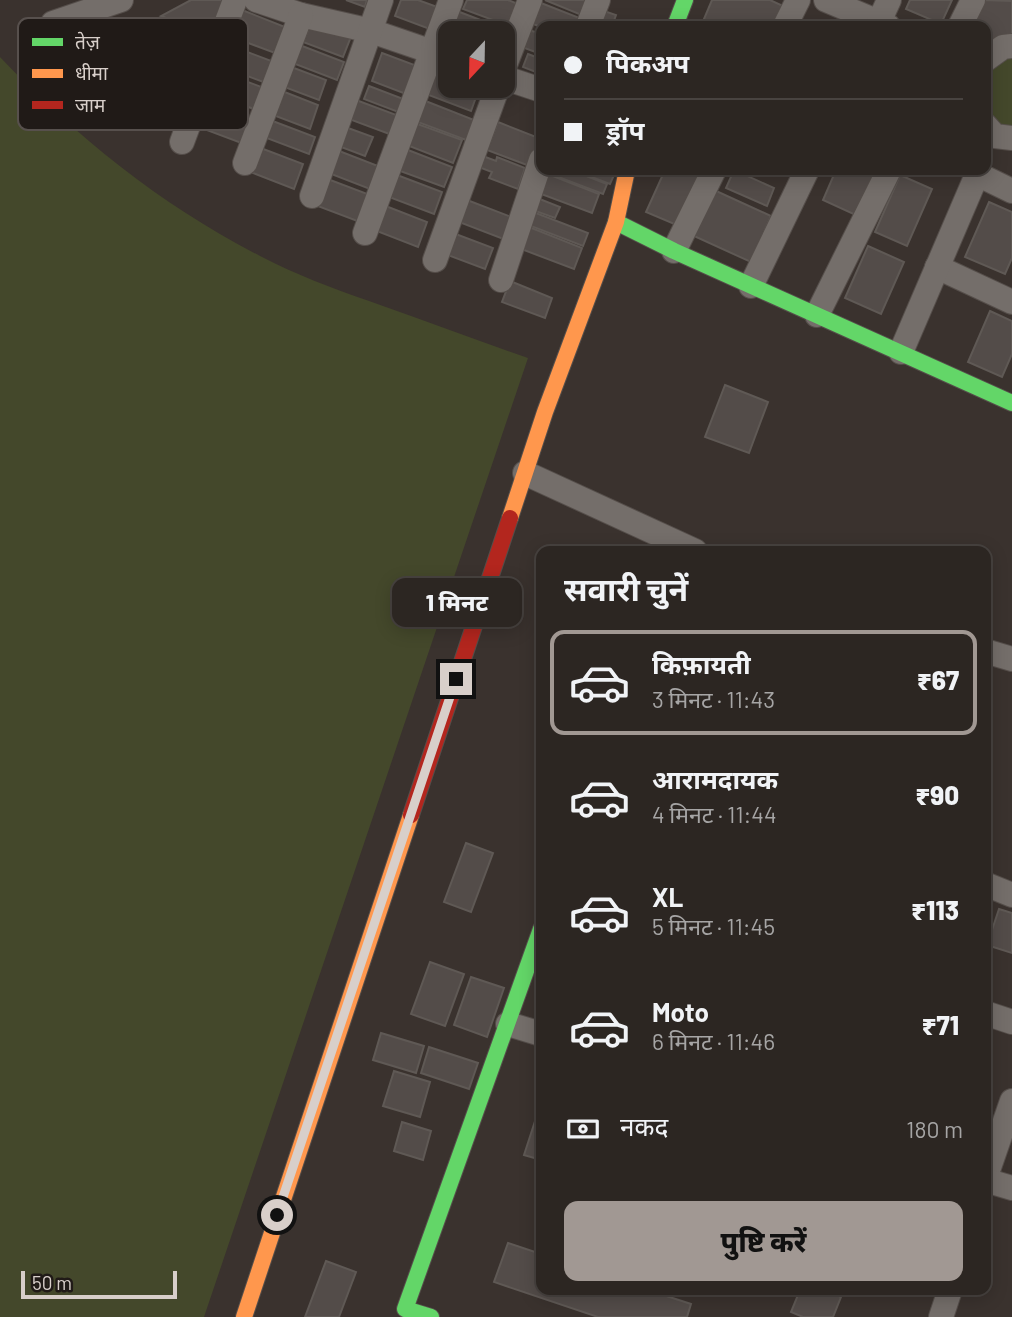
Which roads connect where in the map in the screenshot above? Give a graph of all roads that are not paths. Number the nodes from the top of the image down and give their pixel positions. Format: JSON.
{"nodes":[{"id":1,"x":121,"y":0,"type":"edge"},
{"id":2,"x":235,"y":0,"type":"edge"},
{"id":3,"x":256,"y":0,"type":"edge"},
{"id":4,"x":381,"y":0,"type":"edge"},
{"id":5,"x":450,"y":0,"type":"edge"},
{"id":6,"x":530,"y":0,"type":"edge"},
{"id":7,"x":598,"y":0,"type":"edge"},
{"id":8,"x":685,"y":0,"type":"edge"},
{"id":9,"x":798,"y":0,"type":"edge"},
{"id":10,"x":825,"y":0,"type":"edge"},
{"id":11,"x":889,"y":0,"type":"edge"},
{"id":12,"x":973,"y":0,"type":"edge"},
{"id":13,"x":301,"y":15,"type":"junction"},
{"id":14,"x":68,"y":18,"type":"edge"},
{"id":15,"x":228,"y":18,"type":"edge"},
{"id":16,"x":447,"y":21,"type":"edge"},
{"id":17,"x":590,"y":21,"type":"edge"},
{"id":18,"x":677,"y":21,"type":"edge"},
{"id":19,"x":788,"y":21,"type":"edge"},
{"id":20,"x":872,"y":21,"type":"edge"},
{"id":21,"x":882,"y":21,"type":"edge"},
{"id":22,"x":962,"y":21,"type":"edge"},
{"id":23,"x":371,"y":31,"type":"junction"},
{"id":24,"x":515,"y":40,"type":"edge"},
{"id":25,"x":1012,"y":46,"type":"edge"},
{"id":26,"x":438,"y":54,"type":"edge"},
{"id":27,"x":991,"y":56,"type":"edge"},
{"id":28,"x":438,"y":62,"type":"edge"},
{"id":29,"x":515,"y":80,"type":"edge"},
{"id":30,"x":536,"y":88,"type":"edge"},
{"id":31,"x":494,"y":98,"type":"edge"},
{"id":32,"x":186,"y":130,"type":"edge"},
{"id":33,"x":182,"y":142,"type":"dead end"},
{"id":34,"x":991,"y":154,"type":"edge"},
{"id":35,"x":245,"y":163,"type":"dead end"},
{"id":36,"x":536,"y":175,"type":"edge"},
{"id":37,"x":626,"y":175,"type":"edge"},
{"id":38,"x":712,"y":175,"type":"edge"},
{"id":39,"x":805,"y":175,"type":"edge"},
{"id":40,"x":887,"y":175,"type":"edge"},
{"id":41,"x":978,"y":175,"type":"edge"},
{"id":42,"x":1012,"y":191,"type":"edge"},
{"id":43,"x":312,"y":196,"type":"dead end"},
{"id":44,"x":615,"y":222,"type":"junction"},
{"id":45,"x":365,"y":233,"type":"dead end"},
{"id":46,"x":674,"y":251,"type":"junction"},
{"id":47,"x":435,"y":260,"type":"dead end"},
{"id":48,"x":937,"y":267,"type":"junction"},
{"id":49,"x":501,"y":280,"type":"dead end"},
{"id":50,"x":751,"y":286,"type":"junction"},
{"id":51,"x":1012,"y":302,"type":"edge"},
{"id":52,"x":817,"y":315,"type":"junction"},
{"id":53,"x":901,"y":352,"type":"junction"},
{"id":54,"x":1012,"y":403,"type":"edge"},
{"id":55,"x":525,"y":473,"type":"junction"},
{"id":56,"x":679,"y":546,"type":"edge"},
{"id":57,"x":991,"y":653,"type":"edge"},
{"id":58,"x":1012,"y":659,"type":"edge"},
{"id":59,"x":991,"y":886,"type":"edge"},
{"id":60,"x":1012,"y":895,"type":"edge"},
{"id":61,"x":536,"y":943,"type":"edge"},
{"id":62,"x":991,"y":1015,"type":"edge"},
{"id":63,"x":1012,"y":1022,"type":"edge"},
{"id":64,"x":508,"y":1024,"type":"junction"},
{"id":65,"x":536,"y":1032,"type":"edge"},
{"id":66,"x":1012,"y":1101,"type":"edge"},
{"id":67,"x":991,"y":1162,"type":"edge"},
{"id":68,"x":991,"y":1182,"type":"edge"},
{"id":69,"x":1012,"y":1188,"type":"edge"},
{"id":70,"x":948,"y":1295,"type":"edge"},
{"id":71,"x":244,"y":1317,"type":"edge"},
{"id":72,"x":431,"y":1317,"type":"edge"},
{"id":73,"x":941,"y":1317,"type":"edge"}],
"edges":[{"from":1,"to":14,"type":"street"},
{"from":2,"to":15,"type":"street"},
{"from":3,"to":13,"type":"street"},
{"from":4,"to":23,"type":"street"},
{"from":5,"to":16,"type":"street"},
{"from":6,"to":24,"type":"street"},
{"from":7,"to":17,"type":"street"},
{"from":8,"to":18,"type":"street"},
{"from":9,"to":19,"type":"street"},
{"from":10,"to":20,"type":"street"},
{"from":11,"to":21,"type":"street"},
{"from":12,"to":22,"type":"street"},
{"from":13,"to":23,"type":"street"},
{"from":13,"to":35,"type":"street"},
{"from":23,"to":26,"type":"street"},
{"from":23,"to":43,"type":"street"},
{"from":25,"to":27,"type":"street"},
{"from":28,"to":45,"type":"street"},
{"from":29,"to":30,"type":"street"},
{"from":31,"to":47,"type":"street"},
{"from":32,"to":33,"type":"street"},
{"from":34,"to":42,"type":"street"},
{"from":36,"to":49,"type":"street"},
{"from":37,"to":44,"type":"street"},
{"from":38,"to":46,"type":"street"},
{"from":39,"to":50,"type":"street"},
{"from":40,"to":52,"type":"street"},
{"from":41,"to":48,"type":"street"},
{"from":44,"to":46,"type":"street"},
{"from":44,"to":55,"type":"street"},
{"from":46,"to":50,"type":"street"},
{"from":48,"to":51,"type":"street"},
{"from":48,"to":53,"type":"street"},
{"from":50,"to":52,"type":"street"},
{"from":52,"to":53,"type":"street"},
{"from":53,"to":54,"type":"street"},
{"from":55,"to":56,"type":"street"},
{"from":55,"to":71,"type":"street"},
{"from":57,"to":58,"type":"street"},
{"from":59,"to":60,"type":"street"},
{"from":61,"to":64,"type":"street"},
{"from":62,"to":63,"type":"street"},
{"from":64,"to":65,"type":"street"},
{"from":64,"to":72,"type":"street"},
{"from":66,"to":67,"type":"street"},
{"from":68,"to":69,"type":"street"},
{"from":70,"to":73,"type":"street"}]}
